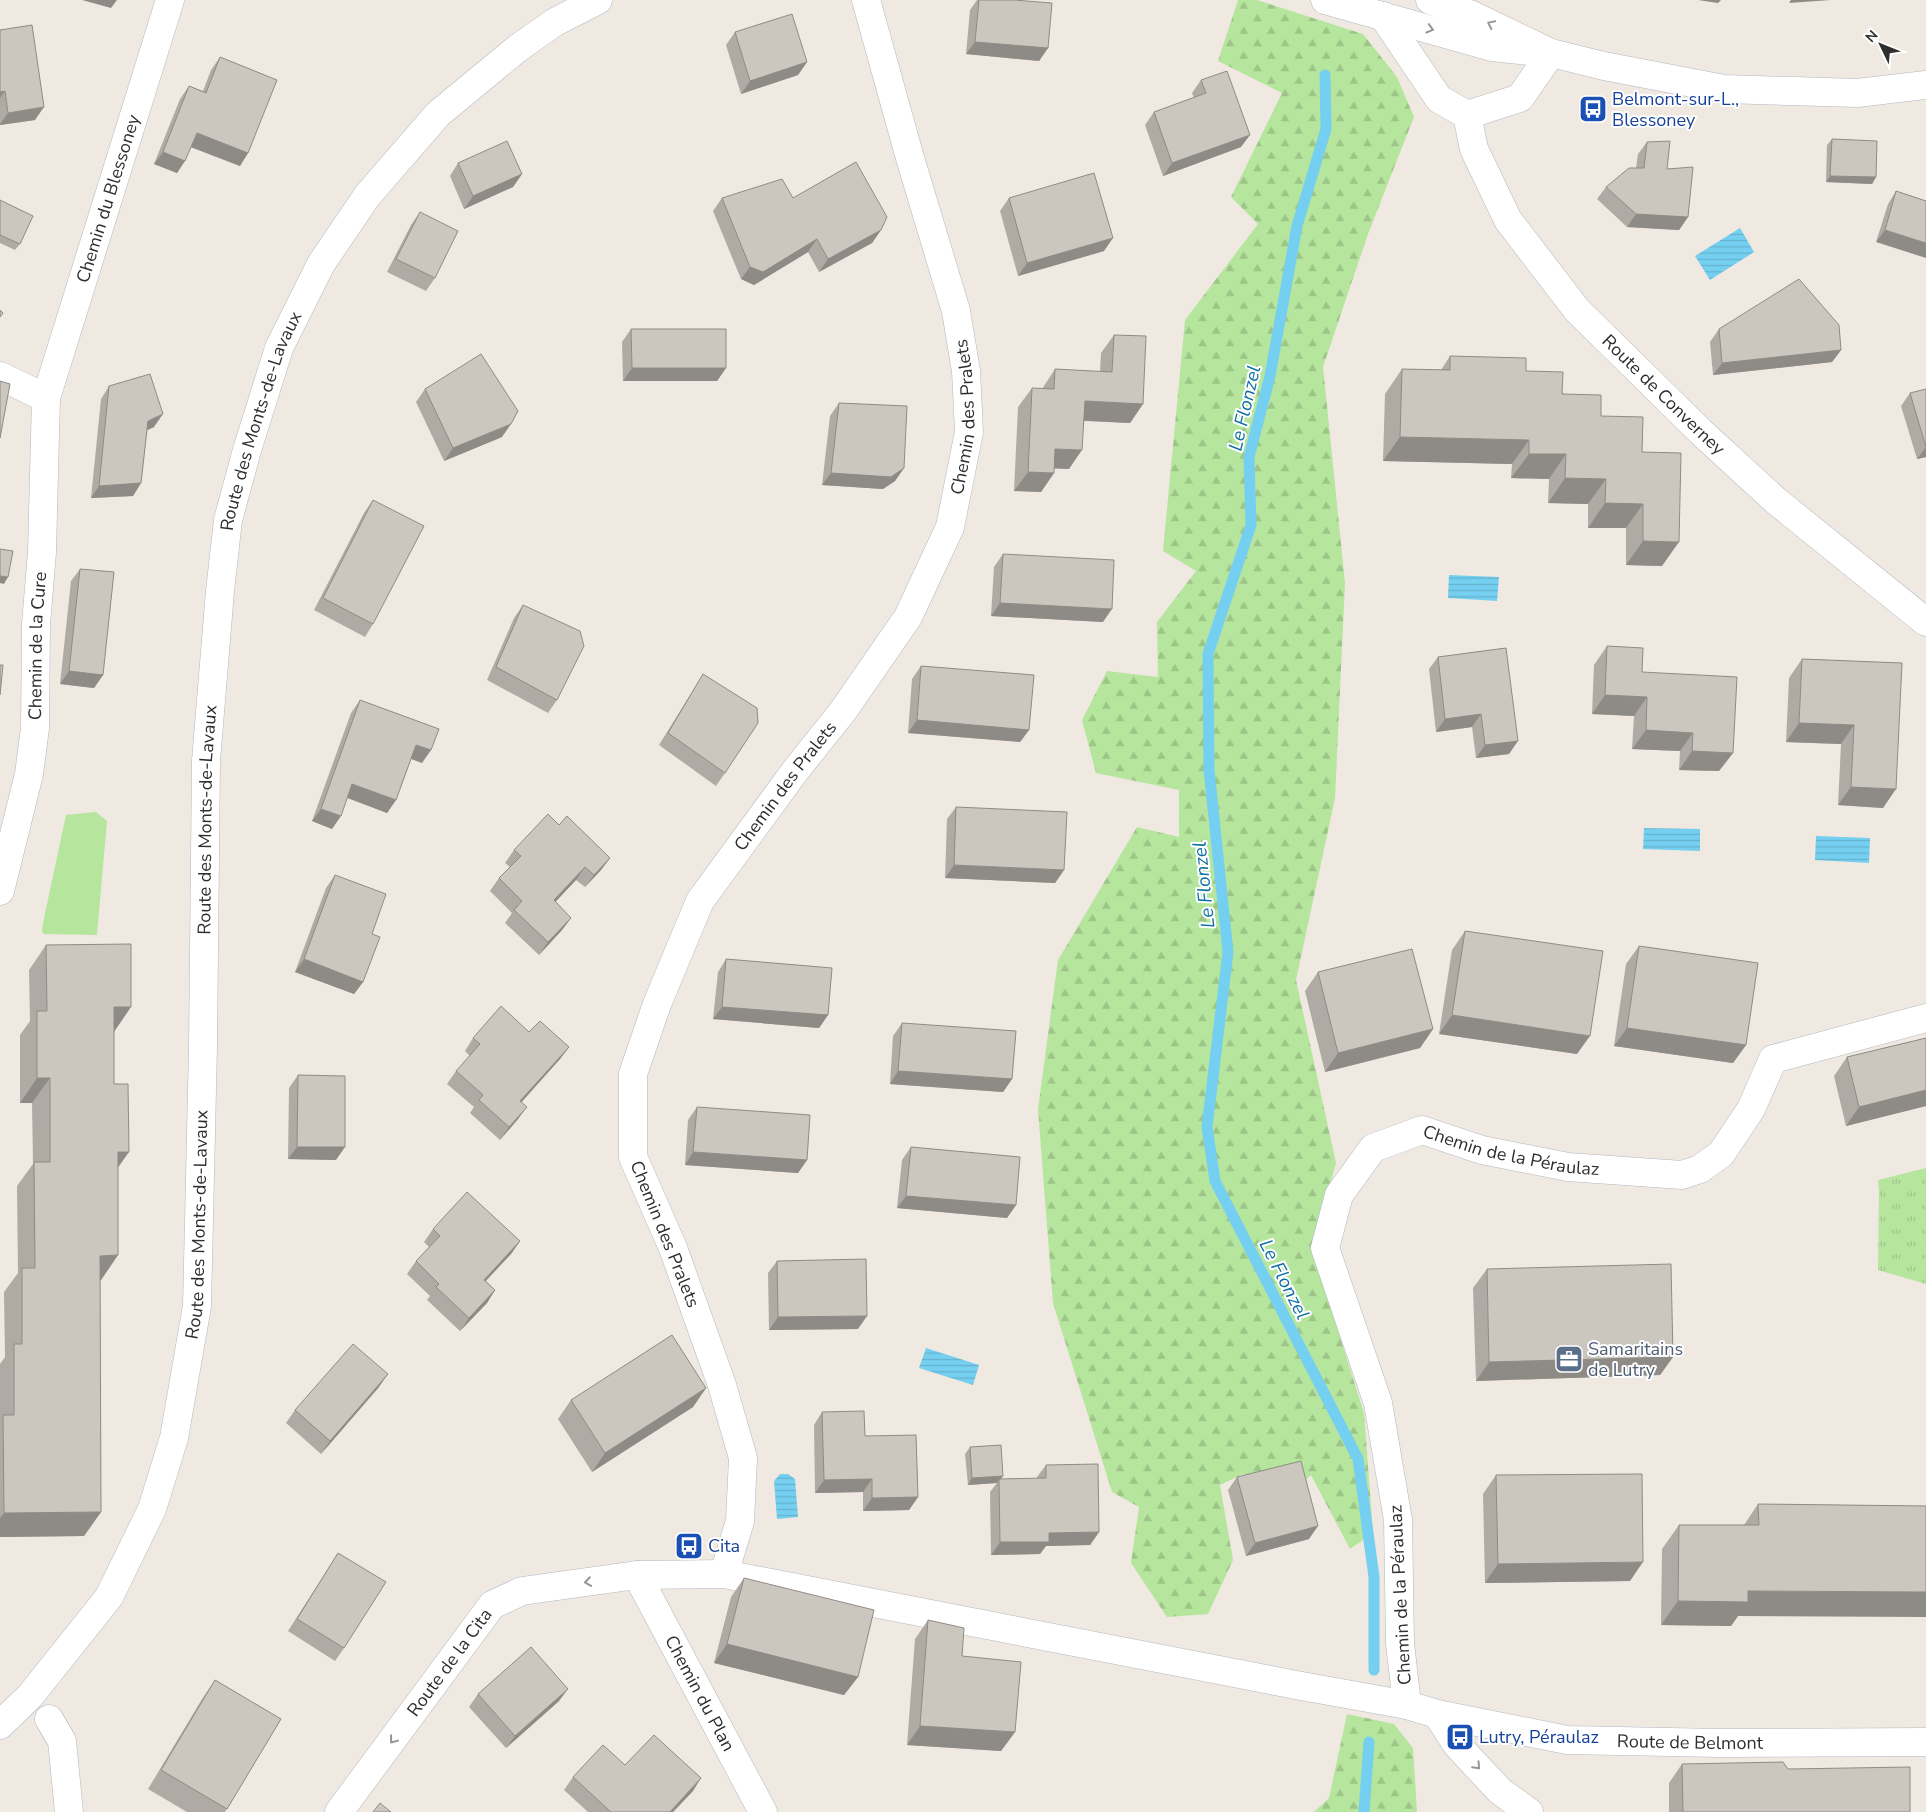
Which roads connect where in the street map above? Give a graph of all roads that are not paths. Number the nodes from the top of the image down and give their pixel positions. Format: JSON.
{"nodes":[{"id":1,"x":170,"y":0,"type":"edge"},
{"id":2,"x":598,"y":0,"type":"edge"},
{"id":3,"x":866,"y":0,"type":"edge"},
{"id":4,"x":1325,"y":0,"type":"edge"},
{"id":5,"x":1430,"y":0,"type":"edge"},
{"id":6,"x":1383,"y":16,"type":"junction"},
{"id":7,"x":1551,"y":54,"type":"junction"},
{"id":8,"x":1926,"y":85,"type":"edge"},
{"id":9,"x":1468,"y":115,"type":"junction"},
{"id":10,"x":0,"y":376,"type":"edge"},
{"id":11,"x":46,"y":398,"type":"junction"},
{"id":12,"x":1926,"y":622,"type":"edge"},
{"id":13,"x":0,"y":891,"type":"edge"},
{"id":14,"x":1926,"y":1018,"type":"edge"},
{"id":15,"x":724,"y":1574,"type":"junction"},
{"id":16,"x":637,"y":1575,"type":"junction"},
{"id":17,"x":1407,"y":1705,"type":"junction"},
{"id":18,"x":1437,"y":1714,"type":"junction"},
{"id":19,"x":49,"y":1718,"type":"dead end"},
{"id":20,"x":0,"y":1725,"type":"edge"},
{"id":21,"x":1926,"y":1742,"type":"edge"},
{"id":22,"x":68,"y":1812,"type":"edge"},
{"id":23,"x":339,"y":1812,"type":"edge"},
{"id":24,"x":763,"y":1812,"type":"edge"},
{"id":25,"x":1529,"y":1812,"type":"edge"}],
"edges":[{"from":1,"to":11,"type":"street","name":"Chemin du Blessoney"},
{"from":2,"to":20,"type":"street","name":"Route des Monts-de-Lavaux"},
{"from":3,"to":15,"type":"street","name":"Chemin des Pralets"},
{"from":4,"to":6,"type":"street"},
{"from":7,"to":5,"type":"street","one_way":true},
{"from":6,"to":7,"type":"street","one_way":true},
{"from":6,"to":9,"type":"street"},
{"from":7,"to":8,"type":"street"},
{"from":7,"to":9,"type":"street"},
{"from":9,"to":12,"type":"street","name":"Route de Converney"},
{"from":10,"to":11,"type":"street"},
{"from":11,"to":13,"type":"street","name":"Chemin de la Cure"},
{"from":14,"to":17,"type":"street","name":"Chemin de la Péraulaz"},
{"from":15,"to":16,"type":"street","name":"Route de la Cita"},
{"from":15,"to":17,"type":"street","name":"Route de Belmont"},
{"from":16,"to":23,"type":"street","name":"Route de la Cita","one_way":true},
{"from":16,"to":24,"type":"street","name":"Chemin du Plan"},
{"from":17,"to":18,"type":"street","name":"Route de Belmont"},
{"from":18,"to":21,"type":"street","name":"Route de Belmont"},
{"from":18,"to":25,"type":"street","one_way":true},
{"from":19,"to":22,"type":"street"}]}
